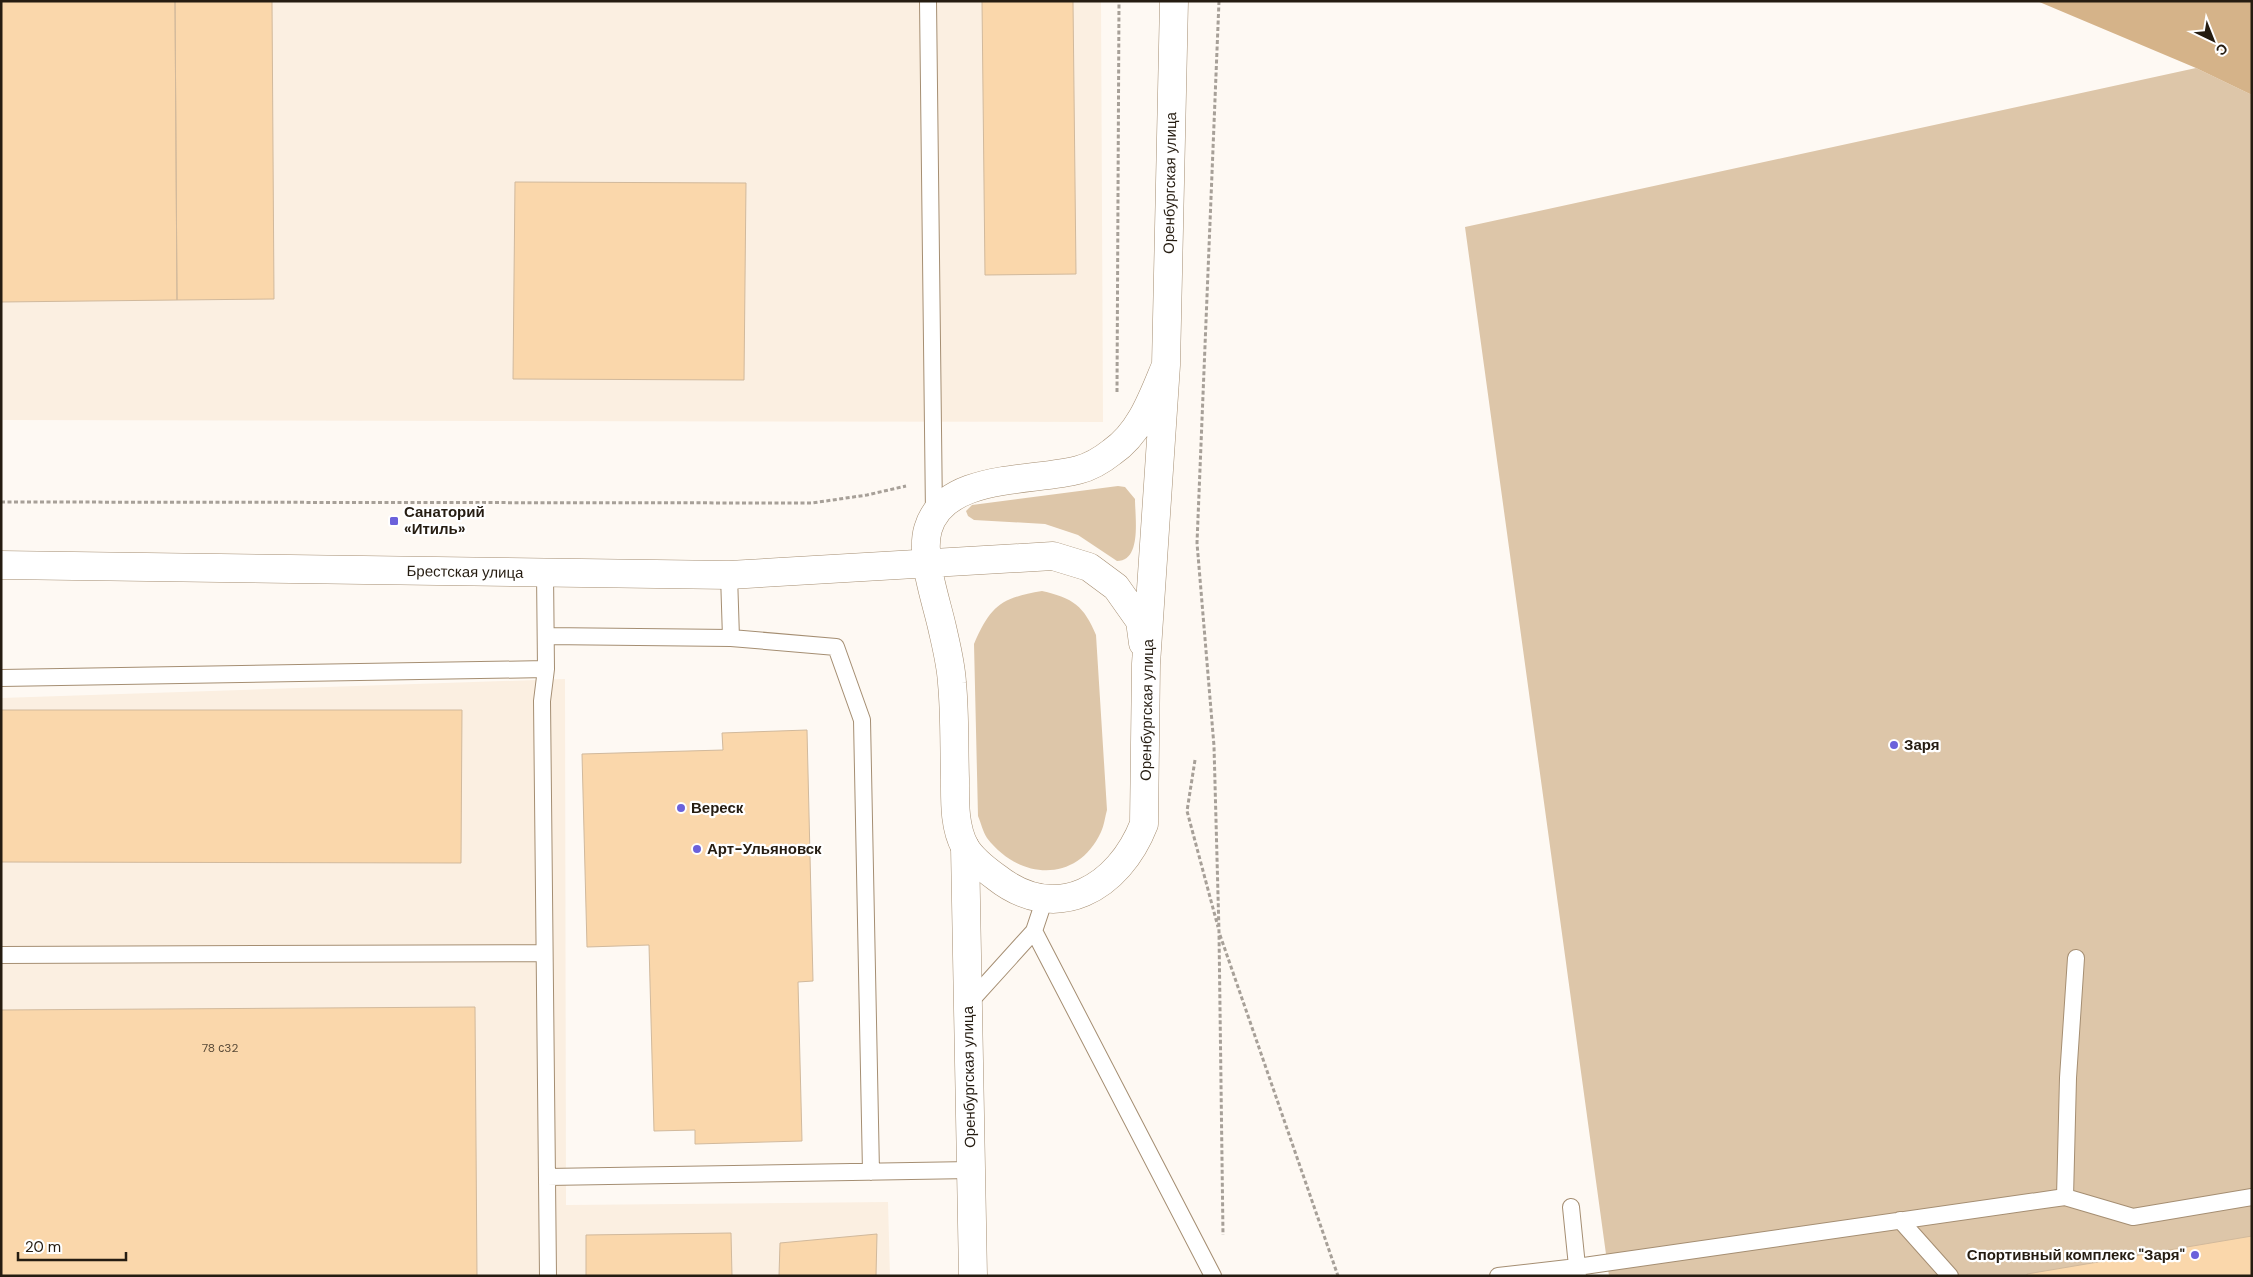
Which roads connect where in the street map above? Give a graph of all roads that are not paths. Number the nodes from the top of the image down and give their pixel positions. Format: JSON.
{"nodes":[{"id":1,"x":928,"y":1,"type":"edge"},
{"id":2,"x":1174,"y":1,"type":"edge"},
{"id":3,"x":1166,"y":365,"type":"junction"},
{"id":4,"x":934,"y":514,"type":"junction"},
{"id":5,"x":1,"y":564,"type":"edge"},
{"id":6,"x":928,"y":564,"type":"junction"},
{"id":7,"x":545,"y":573,"type":"junction"},
{"id":8,"x":729,"y":575,"type":"junction"},
{"id":9,"x":546,"y":636,"type":"junction"},
{"id":10,"x":730,"y":638,"type":"junction"},
{"id":11,"x":1146,"y":664,"type":"junction"},
{"id":12,"x":546,"y":669,"type":"junction"},
{"id":13,"x":1,"y":678,"type":"edge"},
{"id":14,"x":965,"y":847,"type":"junction"},
{"id":15,"x":1045,"y":898,"type":"junction"},
{"id":16,"x":1034,"y":931,"type":"junction"},
{"id":17,"x":544,"y":953,"type":"junction"},
{"id":18,"x":1,"y":955,"type":"edge"},
{"id":19,"x":2076,"y":958,"type":"dead end"},
{"id":20,"x":968,"y":1004,"type":"junction"},
{"id":21,"x":971,"y":1170,"type":"junction"},
{"id":22,"x":871,"y":1172,"type":"junction"},
{"id":23,"x":547,"y":1177,"type":"junction"},
{"id":24,"x":2065,"y":1197,"type":"junction"},
{"id":25,"x":2252,"y":1197,"type":"edge"},
{"id":26,"x":1571,"y":1207,"type":"dead end"},
{"id":27,"x":1900,"y":1220,"type":"junction"},
{"id":28,"x":1577,"y":1272,"type":"edge"},
{"id":29,"x":548,"y":1276,"type":"edge"},
{"id":30,"x":973,"y":1276,"type":"edge"},
{"id":31,"x":1213,"y":1276,"type":"edge"},
{"id":32,"x":1498,"y":1276,"type":"edge"},
{"id":33,"x":1950,"y":1276,"type":"edge"}],
"edges":[{"from":1,"to":4,"type":"lane"},
{"from":2,"to":3,"type":"street","name":"Оренбургская улица"},
{"from":3,"to":4,"type":"street","name":"Оренбургская улица"},
{"from":3,"to":11,"type":"street","name":"Оренбургская улица"},
{"from":4,"to":6,"type":"street","name":"Оренбургская улица"},
{"from":5,"to":7,"type":"street","name":"Брестская улица"},
{"from":6,"to":8,"type":"street","name":"Брестская улица"},
{"from":6,"to":11,"type":"street","name":"Брестская улица"},
{"from":6,"to":14,"type":"street","name":"Оренбургская улица"},
{"from":7,"to":8,"type":"street","name":"Брестская улица"},
{"from":7,"to":9,"type":"lane"},
{"from":8,"to":10,"type":"lane"},
{"from":9,"to":10,"type":"lane"},
{"from":9,"to":12,"type":"lane"},
{"from":10,"to":22,"type":"lane"},
{"from":11,"to":15,"type":"street","name":"Оренбургская улица"},
{"from":12,"to":13,"type":"lane"},
{"from":12,"to":17,"type":"lane"},
{"from":14,"to":15,"type":"street","name":"Оренбургская улица"},
{"from":14,"to":20,"type":"street","name":"Оренбургская улица"},
{"from":15,"to":16,"type":"lane"},
{"from":16,"to":20,"type":"lane"},
{"from":16,"to":31,"type":"lane"},
{"from":17,"to":18,"type":"lane"},
{"from":17,"to":23,"type":"lane"},
{"from":19,"to":24,"type":"lane"},
{"from":20,"to":21,"type":"street","name":"Оренбургская улица"},
{"from":21,"to":22,"type":"lane"},
{"from":21,"to":30,"type":"street","name":"Оренбургская улица"},
{"from":22,"to":23,"type":"lane"},
{"from":23,"to":29,"type":"lane"},
{"from":24,"to":25,"type":"lane"},
{"from":24,"to":27,"type":"lane"},
{"from":26,"to":28,"type":"lane"},
{"from":27,"to":28,"type":"lane"},
{"from":27,"to":33,"type":"lane"},
{"from":28,"to":32,"type":"lane"}]}
